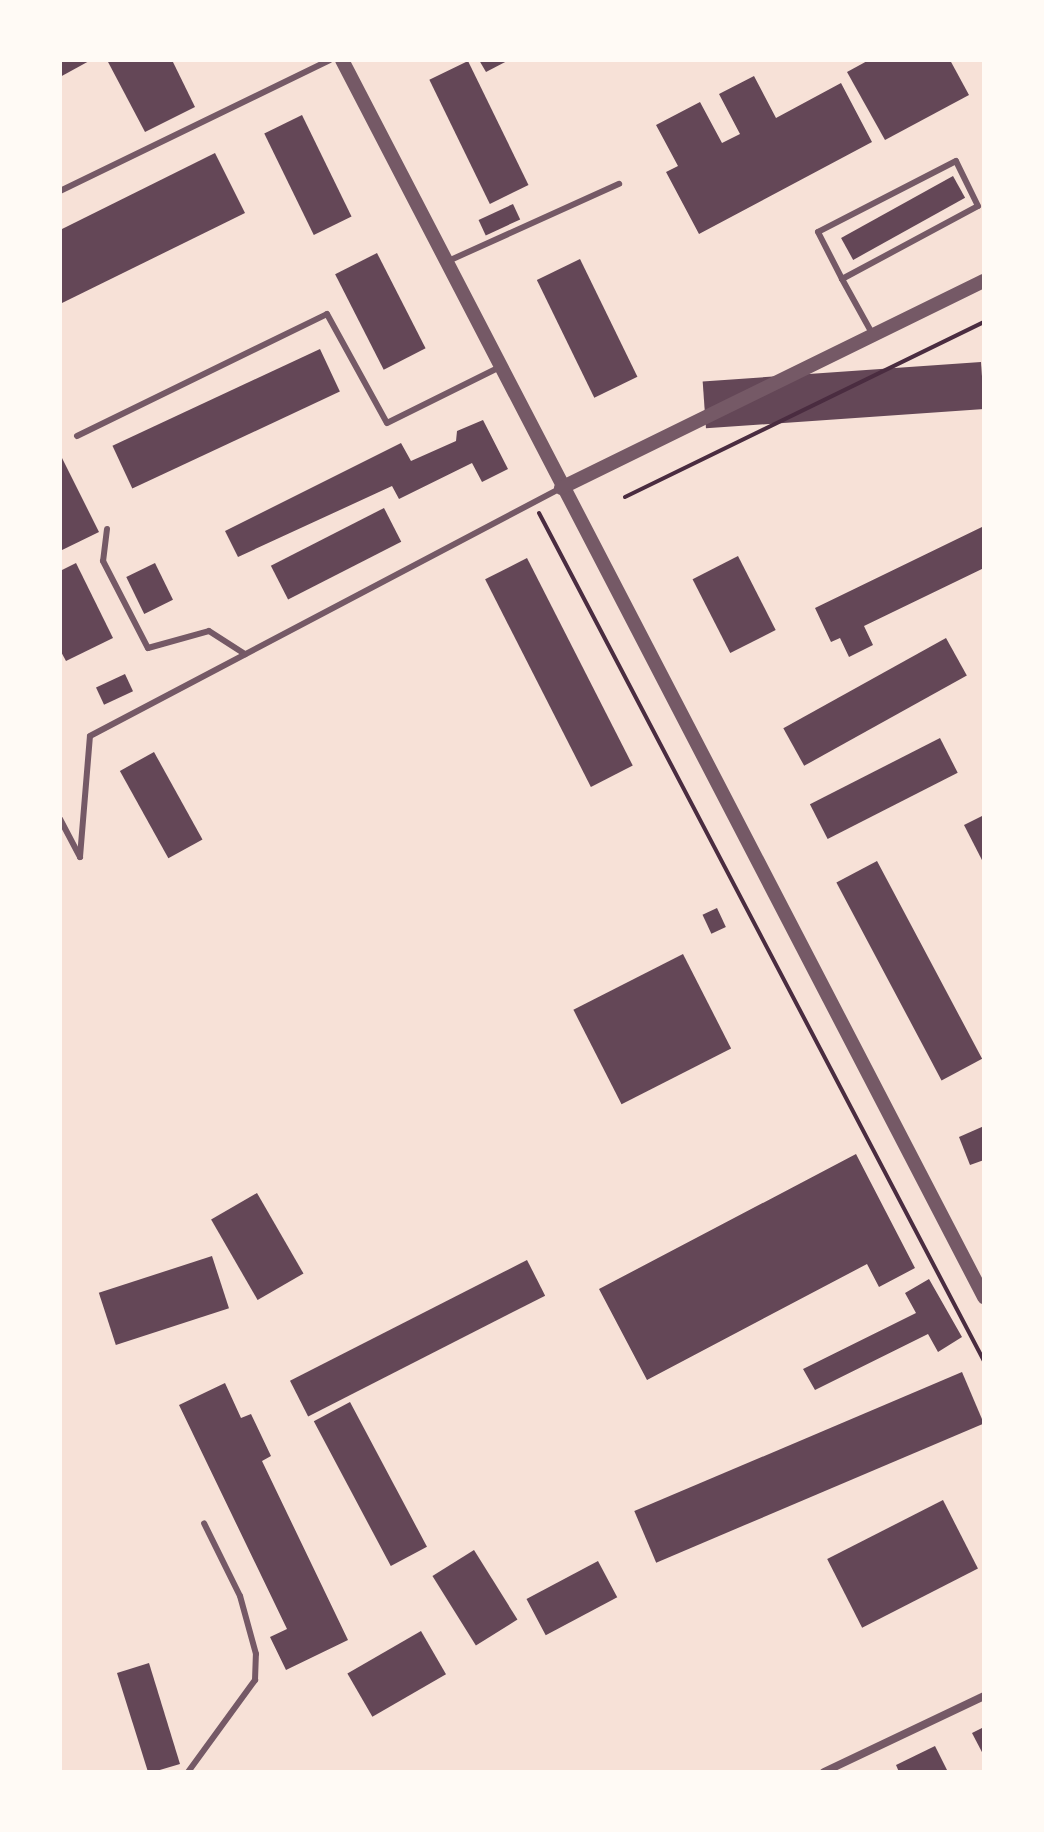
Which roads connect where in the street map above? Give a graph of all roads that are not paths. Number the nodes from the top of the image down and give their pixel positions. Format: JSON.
{"nodes":[{"id":1,"x":330,"y":60,"type":"edge"},
{"id":2,"x":342,"y":60,"type":"edge"},
{"id":3,"x":619,"y":184,"type":"dead end"},
{"id":4,"x":60,"y":191,"type":"edge"},
{"id":5,"x":446,"y":262,"type":"junction"},
{"id":6,"x":842,"y":279,"type":"junction"},
{"id":7,"x":984,"y":281,"type":"edge"},
{"id":8,"x":873,"y":335,"type":"junction"},
{"id":9,"x":500,"y":367,"type":"junction"},
{"id":10,"x":77,"y":436,"type":"dead end"},
{"id":11,"x":561,"y":488,"type":"junction"},
{"id":12,"x":107,"y":529,"type":"dead end"},
{"id":13,"x":245,"y":654,"type":"junction"},
{"id":14,"x":60,"y":819,"type":"edge"},
{"id":15,"x":984,"y":1297,"type":"edge"},
{"id":16,"x":204,"y":1523,"type":"dead end"},
{"id":17,"x":984,"y":1696,"type":"edge"},
{"id":18,"x":188,"y":1772,"type":"edge"},
{"id":19,"x":824,"y":1772,"type":"edge"}],
"edges":[{"from":1,"to":4,"type":"lane"},
{"from":2,"to":5,"type":"street"},
{"from":3,"to":5,"type":"lane"},
{"from":5,"to":9,"type":"street"},
{"from":6,"to":6,"type":"lane"},
{"from":6,"to":8,"type":"lane"},
{"from":7,"to":8,"type":"street"},
{"from":8,"to":11,"type":"street"},
{"from":9,"to":10,"type":"lane"},
{"from":9,"to":11,"type":"street"},
{"from":11,"to":13,"type":"lane"},
{"from":11,"to":15,"type":"street"},
{"from":12,"to":13,"type":"lane"},
{"from":13,"to":14,"type":"lane"},
{"from":16,"to":18,"type":"lane"},
{"from":17,"to":19,"type":"street"}]}
